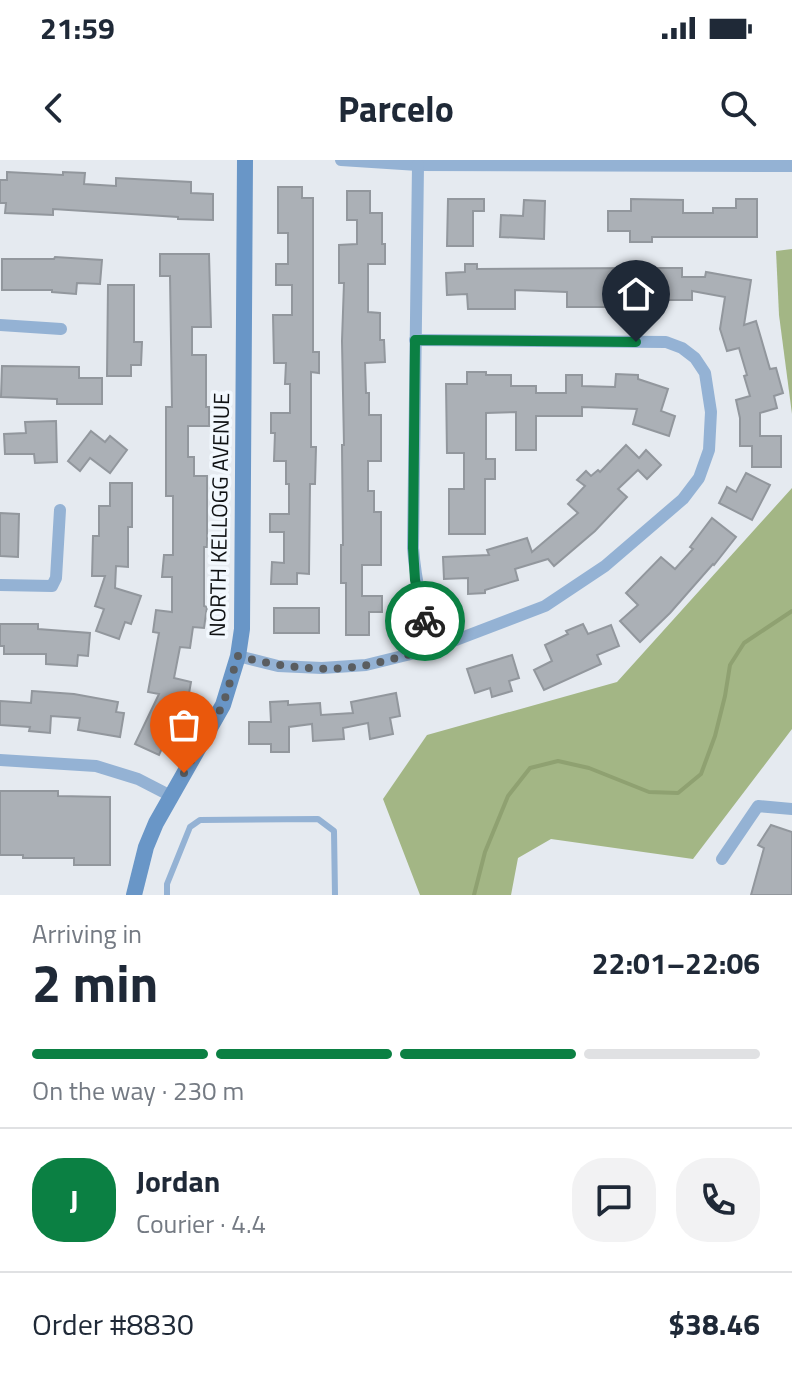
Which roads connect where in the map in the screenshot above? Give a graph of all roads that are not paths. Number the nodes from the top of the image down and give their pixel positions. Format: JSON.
{"nodes":[{"id":1,"x":245,"y":160,"type":"edge"},
{"id":2,"x":341,"y":160,"type":"edge"},
{"id":3,"x":418,"y":165,"type":"junction"},
{"id":4,"x":792,"y":166,"type":"edge"},
{"id":5,"x":0,"y":325,"type":"edge"},
{"id":6,"x":61,"y":329,"type":"dead end"},
{"id":7,"x":415,"y":340,"type":"junction"},
{"id":8,"x":60,"y":510,"type":"dead end"},
{"id":9,"x":0,"y":585,"type":"edge"},
{"id":10,"x":435,"y":648,"type":"junction"},
{"id":11,"x":238,"y":656,"type":"junction"},
{"id":12,"x":0,"y":760,"type":"edge"},
{"id":13,"x":171,"y":796,"type":"junction"},
{"id":14,"x":792,"y":809,"type":"edge"},
{"id":15,"x":722,"y":859,"type":"dead end"},
{"id":16,"x":134,"y":895,"type":"edge"},
{"id":17,"x":167,"y":895,"type":"edge"},
{"id":18,"x":335,"y":895,"type":"edge"}],
"edges":[{"from":1,"to":11,"type":"street","name":"NORTH KELLOGG AVENUE"},
{"from":2,"to":3,"type":"street"},
{"from":3,"to":4,"type":"street"},
{"from":3,"to":7,"type":"street"},
{"from":5,"to":6,"type":"street"},
{"from":7,"to":10,"type":"street"},
{"from":7,"to":10,"type":"street"},
{"from":8,"to":9,"type":"street"},
{"from":10,"to":11,"type":"street"},
{"from":11,"to":13,"type":"street","name":"NORTH KELLOGG AVENUE"},
{"from":12,"to":13,"type":"street"},
{"from":13,"to":16,"type":"street","name":"NORTH KELLOGG AVENUE"},
{"from":14,"to":15,"type":"street"},
{"from":17,"to":18,"type":"lane"}]}
